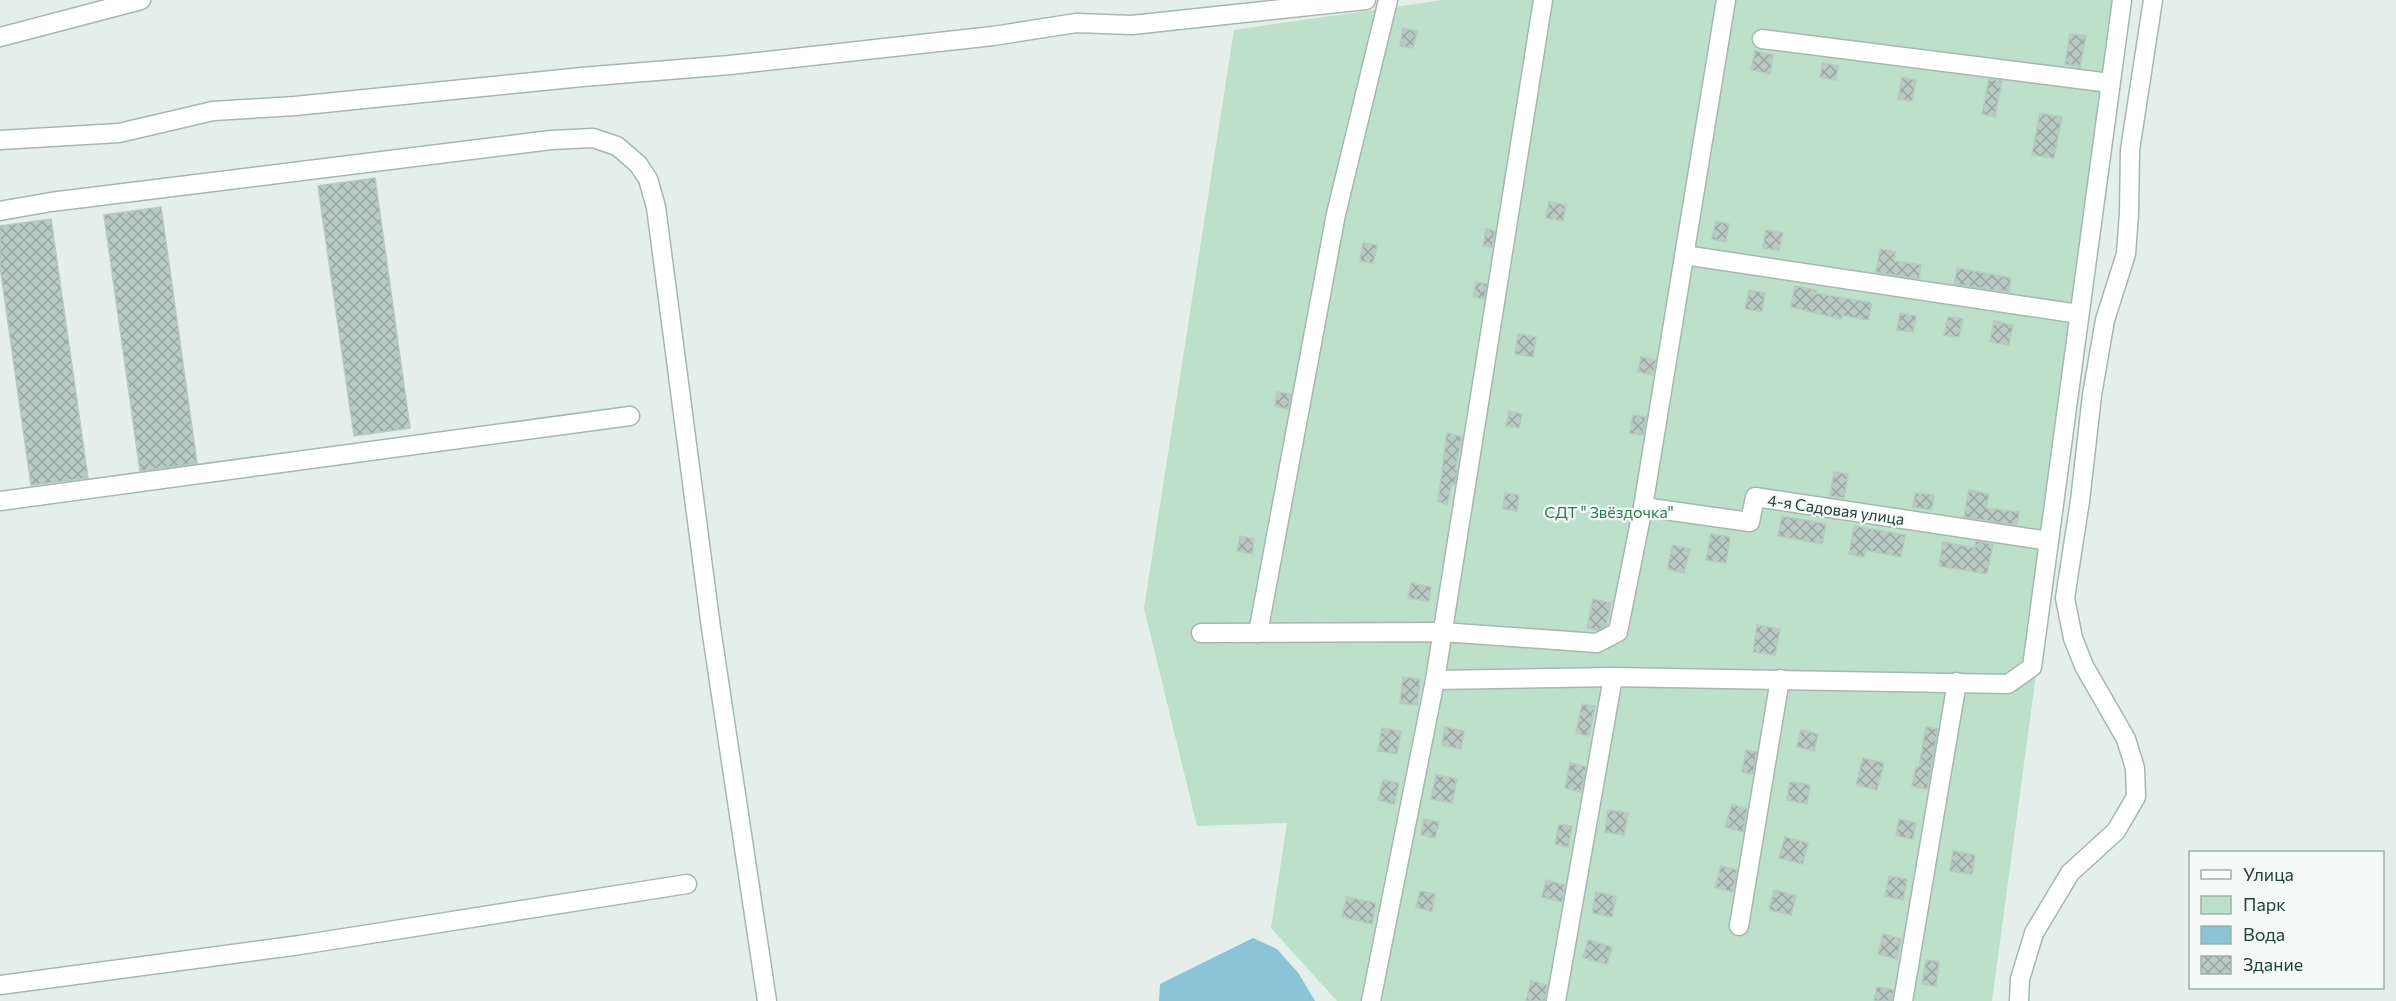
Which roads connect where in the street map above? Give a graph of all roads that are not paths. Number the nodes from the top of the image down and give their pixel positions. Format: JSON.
{"nodes":[{"id":1,"x":141,"y":0,"type":"edge"},
{"id":2,"x":1366,"y":0,"type":"edge"},
{"id":3,"x":1388,"y":0,"type":"edge"},
{"id":4,"x":1543,"y":0,"type":"edge"},
{"id":5,"x":1726,"y":0,"type":"edge"},
{"id":6,"x":2122,"y":0,"type":"edge"},
{"id":7,"x":2153,"y":0,"type":"edge"},
{"id":8,"x":0,"y":37,"type":"edge"},
{"id":9,"x":1762,"y":39,"type":"dead end"},
{"id":10,"x":2110,"y":83,"type":"junction"},
{"id":11,"x":0,"y":140,"type":"edge"},
{"id":12,"x":0,"y":211,"type":"edge"},
{"id":13,"x":1684,"y":255,"type":"junction"},
{"id":14,"x":2079,"y":314,"type":"junction"},
{"id":15,"x":630,"y":416,"type":"dead end"},
{"id":16,"x":0,"y":501,"type":"edge"},
{"id":17,"x":1643,"y":507,"type":"junction"},
{"id":18,"x":2049,"y":541,"type":"junction"},
{"id":19,"x":1442,"y":632,"type":"junction"},
{"id":20,"x":1201,"y":633,"type":"dead end"},
{"id":21,"x":1258,"y":633,"type":"junction"},
{"id":22,"x":1613,"y":676,"type":"junction"},
{"id":23,"x":1435,"y":680,"type":"junction"},
{"id":24,"x":1780,"y":680,"type":"junction"},
{"id":25,"x":1957,"y":682,"type":"junction"},
{"id":26,"x":687,"y":884,"type":"dead end"},
{"id":27,"x":1739,"y":926,"type":"dead end"},
{"id":28,"x":0,"y":985,"type":"edge"},
{"id":29,"x":767,"y":1001,"type":"edge"},
{"id":30,"x":1371,"y":1001,"type":"edge"},
{"id":31,"x":1556,"y":1001,"type":"edge"},
{"id":32,"x":1903,"y":1001,"type":"edge"},
{"id":33,"x":2019,"y":1001,"type":"edge"}],
"edges":[{"from":1,"to":8,"type":"street"},
{"from":2,"to":11,"type":"street"},
{"from":3,"to":21,"type":"street"},
{"from":4,"to":19,"type":"street"},
{"from":5,"to":13,"type":"street"},
{"from":6,"to":10,"type":"street"},
{"from":7,"to":33,"type":"street"},
{"from":9,"to":10,"type":"street"},
{"from":10,"to":14,"type":"street"},
{"from":12,"to":29,"type":"street"},
{"from":13,"to":14,"type":"street"},
{"from":13,"to":17,"type":"street"},
{"from":14,"to":18,"type":"street"},
{"from":15,"to":16,"type":"street"},
{"from":17,"to":18,"type":"street","name":"4-я Садовая улица"},
{"from":17,"to":19,"type":"street"},
{"from":18,"to":25,"type":"street"},
{"from":19,"to":21,"type":"street"},
{"from":19,"to":23,"type":"street"},
{"from":20,"to":21,"type":"street"},
{"from":22,"to":23,"type":"street"},
{"from":22,"to":24,"type":"street"},
{"from":22,"to":31,"type":"street"},
{"from":23,"to":30,"type":"street"},
{"from":24,"to":25,"type":"street"},
{"from":24,"to":27,"type":"street"},
{"from":25,"to":32,"type":"street"},
{"from":26,"to":28,"type":"street"}]}
